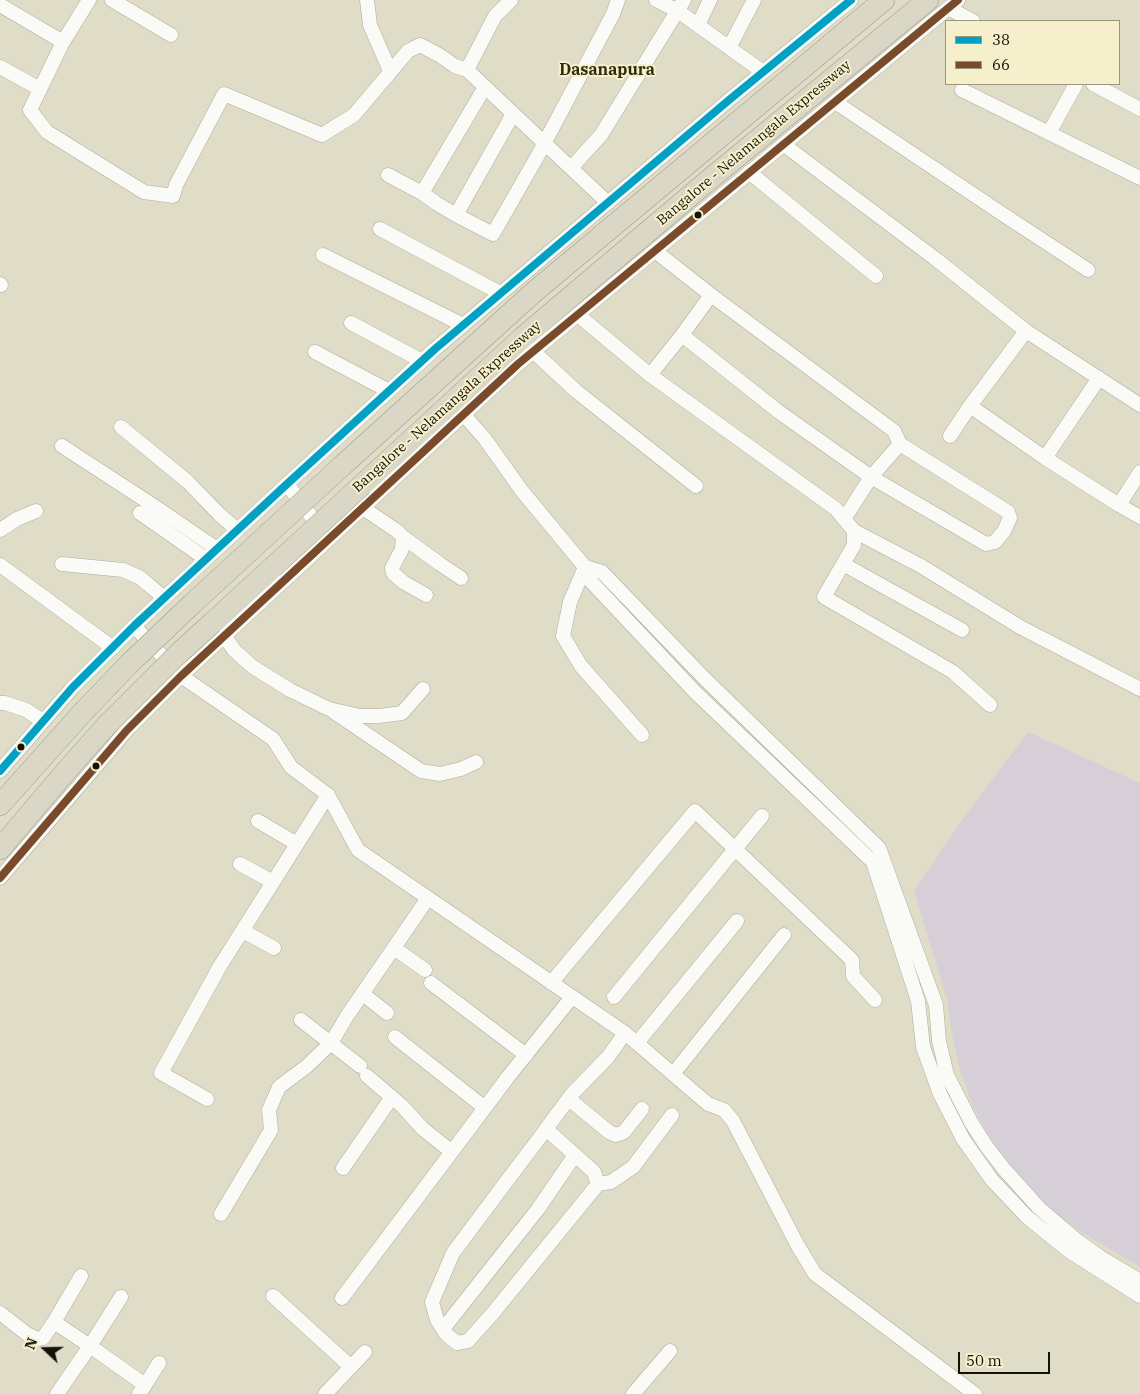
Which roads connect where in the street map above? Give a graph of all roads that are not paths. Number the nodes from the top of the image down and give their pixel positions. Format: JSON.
{"nodes":[{"id":1,"x":89,"y":0,"type":"edge"},
{"id":2,"x":112,"y":0,"type":"edge"},
{"id":3,"x":367,"y":0,"type":"edge"},
{"id":4,"x":511,"y":0,"type":"edge"},
{"id":5,"x":618,"y":0,"type":"edge"},
{"id":6,"x":656,"y":0,"type":"edge"},
{"id":7,"x":710,"y":0,"type":"edge"},
{"id":8,"x":754,"y":0,"type":"edge"},
{"id":9,"x":851,"y":0,"type":"edge"},
{"id":10,"x":884,"y":0,"type":"edge"},
{"id":11,"x":928,"y":0,"type":"edge"},
{"id":12,"x":953,"y":4,"type":"edge"},
{"id":13,"x":0,"y":5,"type":"edge"},
{"id":14,"x":681,"y":5,"type":"edge"},
{"id":15,"x":972,"y":20,"type":"edge"},
{"id":16,"x":698,"y":25,"type":"junction"},
{"id":17,"x":172,"y":35,"type":"dead end"},
{"id":18,"x":63,"y":42,"type":"junction"},
{"id":19,"x":729,"y":48,"type":"junction"},
{"id":20,"x":0,"y":67,"type":"edge"},
{"id":21,"x":467,"y":70,"type":"junction"},
{"id":22,"x":390,"y":71,"type":"junction"},
{"id":23,"x":764,"y":72,"type":"junction"},
{"id":24,"x":1075,"y":85,"type":"edge"},
{"id":25,"x":1095,"y":85,"type":"edge"},
{"id":26,"x":485,"y":87,"type":"junction"},
{"id":27,"x":40,"y":89,"type":"junction"},
{"id":28,"x":962,"y":90,"type":"dead end"},
{"id":29,"x":834,"y":102,"type":"junction"},
{"id":30,"x":1140,"y":108,"type":"edge"},
{"id":31,"x":513,"y":114,"type":"junction"},
{"id":32,"x":1049,"y":133,"type":"junction"},
{"id":33,"x":544,"y":142,"type":"junction"},
{"id":34,"x":783,"y":144,"type":"junction"},
{"id":35,"x":571,"y":168,"type":"junction"},
{"id":36,"x":749,"y":172,"type":"junction"},
{"id":37,"x":388,"y":175,"type":"dead end"},
{"id":38,"x":1140,"y":178,"type":"edge"},
{"id":39,"x":422,"y":194,"type":"junction"},
{"id":40,"x":608,"y":203,"type":"junction"},
{"id":41,"x":456,"y":215,"type":"junction"},
{"id":42,"x":380,"y":229,"type":"dead end"},
{"id":43,"x":655,"y":251,"type":"junction"},
{"id":44,"x":323,"y":255,"type":"dead end"},
{"id":45,"x":1088,"y":270,"type":"dead end"},
{"id":46,"x":876,"y":276,"type":"dead end"},
{"id":47,"x":500,"y":293,"type":"junction"},
{"id":48,"x":711,"y":295,"type":"junction"},
{"id":49,"x":578,"y":315,"type":"junction"},
{"id":50,"x":351,"y":324,"type":"dead end"},
{"id":51,"x":463,"y":325,"type":"junction"},
{"id":52,"x":1026,"y":332,"type":"junction"},
{"id":53,"x":682,"y":336,"type":"junction"},
{"id":54,"x":315,"y":352,"type":"dead end"},
{"id":55,"x":534,"y":352,"type":"junction"},
{"id":56,"x":422,"y":360,"type":"junction"},
{"id":57,"x":650,"y":375,"type":"junction"},
{"id":58,"x":1099,"y":378,"type":"junction"},
{"id":59,"x":389,"y":391,"type":"junction"},
{"id":60,"x":1140,"y":405,"type":"edge"},
{"id":61,"x":970,"y":406,"type":"junction"},
{"id":62,"x":464,"y":415,"type":"junction"},
{"id":63,"x":121,"y":427,"type":"dead end"},
{"id":64,"x":950,"y":436,"type":"dead end"},
{"id":65,"x":900,"y":444,"type":"junction"},
{"id":66,"x":62,"y":446,"type":"dead end"},
{"id":67,"x":1045,"y":458,"type":"junction"},
{"id":68,"x":1140,"y":472,"type":"edge"},
{"id":69,"x":871,"y":477,"type":"junction"},
{"id":70,"x":287,"y":484,"type":"junction"},
{"id":71,"x":696,"y":486,"type":"dead end"},
{"id":72,"x":1119,"y":505,"type":"junction"},
{"id":73,"x":363,"y":508,"type":"junction"},
{"id":74,"x":36,"y":511,"type":"dead end"},
{"id":75,"x":140,"y":513,"type":"dead end"},
{"id":76,"x":1140,"y":517,"type":"edge"},
{"id":77,"x":844,"y":519,"type":"junction"},
{"id":78,"x":0,"y":530,"type":"edge"},
{"id":79,"x":237,"y":530,"type":"junction"},
{"id":80,"x":854,"y":531,"type":"junction"},
{"id":81,"x":404,"y":538,"type":"junction"},
{"id":82,"x":329,"y":539,"type":"junction"},
{"id":83,"x":217,"y":549,"type":"junction"},
{"id":84,"x":206,"y":559,"type":"junction"},
{"id":85,"x":62,"y":564,"type":"dead end"},
{"id":86,"x":843,"y":564,"type":"junction"},
{"id":87,"x":0,"y":565,"type":"edge"},
{"id":88,"x":584,"y":570,"type":"junction"},
{"id":89,"x":461,"y":578,"type":"dead end"},
{"id":90,"x":426,"y":595,"type":"dead end"},
{"id":91,"x":164,"y":598,"type":"junction"},
{"id":92,"x":134,"y":626,"type":"junction"},
{"id":93,"x":962,"y":630,"type":"dead end"},
{"id":94,"x":224,"y":636,"type":"junction"},
{"id":95,"x":113,"y":648,"type":"junction"},
{"id":96,"x":181,"y":676,"type":"junction"},
{"id":97,"x":1140,"y":688,"type":"edge"},
{"id":98,"x":422,"y":689,"type":"dead end"},
{"id":99,"x":0,"y":703,"type":"edge"},
{"id":100,"x":990,"y":705,"type":"dead end"},
{"id":101,"x":329,"y":709,"type":"junction"},
{"id":102,"x":43,"y":721,"type":"junction"},
{"id":103,"x":642,"y":735,"type":"dead end"},
{"id":104,"x":476,"y":762,"type":"dead end"},
{"id":105,"x":0,"y":771,"type":"edge"},
{"id":106,"x":328,"y":794,"type":"junction"},
{"id":107,"x":0,"y":805,"type":"edge"},
{"id":108,"x":762,"y":816,"type":"dead end"},
{"id":109,"x":258,"y":821,"type":"dead end"},
{"id":110,"x":297,"y":844,"type":"junction"},
{"id":111,"x":0,"y":849,"type":"edge"},
{"id":112,"x":734,"y":849,"type":"junction"},
{"id":113,"x":240,"y":864,"type":"dead end"},
{"id":114,"x":0,"y":878,"type":"edge"},
{"id":115,"x":273,"y":882,"type":"junction"},
{"id":116,"x":428,"y":898,"type":"junction"},
{"id":117,"x":737,"y":921,"type":"dead end"},
{"id":118,"x":243,"y":931,"type":"junction"},
{"id":119,"x":784,"y":936,"type":"dead end"},
{"id":120,"x":274,"y":948,"type":"dead end"},
{"id":121,"x":394,"y":948,"type":"junction"},
{"id":122,"x":551,"y":983,"type":"junction"},
{"id":123,"x":363,"y":994,"type":"junction"},
{"id":124,"x":572,"y":997,"type":"junction"},
{"id":125,"x":614,"y":997,"type":"dead end"},
{"id":126,"x":875,"y":1000,"type":"dead end"},
{"id":127,"x":387,"y":1013,"type":"dead end"},
{"id":128,"x":301,"y":1020,"type":"dead end"},
{"id":129,"x":625,"y":1034,"type":"junction"},
{"id":130,"x":395,"y":1037,"type":"dead end"},
{"id":131,"x":331,"y":1043,"type":"junction"},
{"id":132,"x":637,"y":1043,"type":"junction"},
{"id":133,"x":526,"y":1055,"type":"junction"},
{"id":134,"x":673,"y":1074,"type":"junction"},
{"id":135,"x":392,"y":1097,"type":"junction"},
{"id":136,"x":207,"y":1099,"type":"dead end"},
{"id":137,"x":569,"y":1099,"type":"junction"},
{"id":138,"x":485,"y":1108,"type":"junction"},
{"id":139,"x":642,"y":1109,"type":"dead end"},
{"id":140,"x":672,"y":1115,"type":"dead end"},
{"id":141,"x":546,"y":1129,"type":"junction"},
{"id":142,"x":452,"y":1152,"type":"junction"},
{"id":143,"x":575,"y":1155,"type":"junction"},
{"id":144,"x":343,"y":1168,"type":"dead end"},
{"id":145,"x":598,"y":1184,"type":"junction"},
{"id":146,"x":221,"y":1214,"type":"dead end"},
{"id":147,"x":81,"y":1276,"type":"dead end"},
{"id":148,"x":1140,"y":1281,"type":"edge"},
{"id":149,"x":273,"y":1296,"type":"dead end"},
{"id":150,"x":1140,"y":1296,"type":"edge"},
{"id":151,"x":121,"y":1297,"type":"dead end"},
{"id":152,"x":342,"y":1298,"type":"dead end"},
{"id":153,"x":0,"y":1313,"type":"edge"},
{"id":154,"x":54,"y":1322,"type":"junction"},
{"id":155,"x":442,"y":1329,"type":"junction"},
{"id":156,"x":90,"y":1346,"type":"junction"},
{"id":157,"x":670,"y":1351,"type":"dead end"},
{"id":158,"x":365,"y":1352,"type":"dead end"},
{"id":159,"x":159,"y":1363,"type":"dead end"},
{"id":160,"x":351,"y":1367,"type":"junction"},
{"id":161,"x":142,"y":1389,"type":"edge"},
{"id":162,"x":331,"y":1392,"type":"edge"},
{"id":163,"x":57,"y":1394,"type":"edge"},
{"id":164,"x":633,"y":1394,"type":"edge"},
{"id":165,"x":975,"y":1394,"type":"edge"}],
"edges":[{"from":1,"to":18,"type":"street"},
{"from":2,"to":17,"type":"street"},
{"from":3,"to":22,"type":"street"},
{"from":4,"to":21,"type":"street"},
{"from":5,"to":33,"type":"street"},
{"from":6,"to":14,"type":"street"},
{"from":7,"to":16,"type":"street"},
{"from":8,"to":19,"type":"street"},
{"from":9,"to":23,"type":"street"},
{"from":10,"to":107,"type":"highway","name":"Bangalore - Nelamangala Expressway","bridge":true},
{"from":11,"to":111,"type":"highway","name":"Bangalore - Nelamangala Expressway","bridge":true},
{"from":12,"to":15,"type":"street"},
{"from":12,"to":29,"type":"street"},
{"from":13,"to":18,"type":"street"},
{"from":14,"to":16,"type":"street"},
{"from":14,"to":35,"type":"street"},
{"from":16,"to":19,"type":"street"},
{"from":18,"to":27,"type":"street"},
{"from":19,"to":23,"type":"street"},
{"from":20,"to":27,"type":"street"},
{"from":21,"to":22,"type":"street"},
{"from":21,"to":26,"type":"street"},
{"from":22,"to":27,"type":"street"},
{"from":23,"to":40,"type":"street"},
{"from":24,"to":32,"type":"street"},
{"from":25,"to":30,"type":"street"},
{"from":26,"to":31,"type":"street"},
{"from":26,"to":39,"type":"street"},
{"from":28,"to":32,"type":"street"},
{"from":29,"to":34,"type":"street"},
{"from":29,"to":45,"type":"street"},
{"from":31,"to":33,"type":"street"},
{"from":31,"to":41,"type":"street"},
{"from":32,"to":38,"type":"street"},
{"from":33,"to":35,"type":"street"},
{"from":33,"to":41,"type":"street"},
{"from":34,"to":36,"type":"street"},
{"from":34,"to":52,"type":"street"},
{"from":35,"to":40,"type":"street"},
{"from":36,"to":43,"type":"street"},
{"from":36,"to":46,"type":"street"},
{"from":37,"to":39,"type":"street"},
{"from":39,"to":41,"type":"street"},
{"from":40,"to":47,"type":"street"},
{"from":42,"to":47,"type":"street"},
{"from":43,"to":48,"type":"street"},
{"from":43,"to":49,"type":"street"},
{"from":44,"to":51,"type":"street"},
{"from":47,"to":51,"type":"street"},
{"from":48,"to":53,"type":"street"},
{"from":48,"to":65,"type":"street"},
{"from":49,"to":55,"type":"street"},
{"from":49,"to":57,"type":"street"},
{"from":50,"to":56,"type":"street"},
{"from":51,"to":56,"type":"street"},
{"from":52,"to":58,"type":"street"},
{"from":52,"to":61,"type":"street"},
{"from":53,"to":57,"type":"street"},
{"from":53,"to":69,"type":"street"},
{"from":54,"to":59,"type":"street"},
{"from":55,"to":62,"type":"street"},
{"from":55,"to":71,"type":"street"},
{"from":56,"to":59,"type":"street"},
{"from":57,"to":77,"type":"street"},
{"from":58,"to":60,"type":"street"},
{"from":58,"to":67,"type":"street"},
{"from":59,"to":70,"type":"street"},
{"from":61,"to":64,"type":"street"},
{"from":61,"to":67,"type":"street"},
{"from":62,"to":73,"type":"street"},
{"from":62,"to":88,"type":"street"},
{"from":63,"to":79,"type":"street"},
{"from":65,"to":69,"type":"street"},
{"from":65,"to":69,"type":"street"},
{"from":66,"to":83,"type":"street"},
{"from":67,"to":72,"type":"street"},
{"from":68,"to":72,"type":"street"},
{"from":69,"to":77,"type":"street"},
{"from":70,"to":79,"type":"street"},
{"from":70,"to":82,"type":"street"},
{"from":72,"to":76,"type":"street"},
{"from":73,"to":81,"type":"street"},
{"from":73,"to":82,"type":"street"},
{"from":74,"to":78,"type":"street"},
{"from":75,"to":84,"type":"street"},
{"from":77,"to":80,"type":"street"},
{"from":79,"to":83,"type":"street"},
{"from":80,"to":86,"type":"street"},
{"from":80,"to":97,"type":"street"},
{"from":81,"to":89,"type":"street"},
{"from":81,"to":90,"type":"street"},
{"from":82,"to":94,"type":"street"},
{"from":83,"to":84,"type":"street"},
{"from":84,"to":91,"type":"street"},
{"from":85,"to":91,"type":"street"},
{"from":86,"to":93,"type":"street"},
{"from":86,"to":100,"type":"street"},
{"from":87,"to":95,"type":"street"},
{"from":88,"to":103,"type":"street"},
{"from":88,"to":148,"type":"street"},
{"from":88,"to":150,"type":"street"},
{"from":91,"to":92,"type":"street"},
{"from":92,"to":95,"type":"street"},
{"from":92,"to":96,"type":"street"},
{"from":94,"to":96,"type":"street"},
{"from":94,"to":101,"type":"street"},
{"from":95,"to":102,"type":"street"},
{"from":96,"to":106,"type":"street"},
{"from":96,"to":114,"type":"street"},
{"from":98,"to":101,"type":"street"},
{"from":99,"to":102,"type":"street"},
{"from":101,"to":104,"type":"street"},
{"from":102,"to":105,"type":"street"},
{"from":106,"to":110,"type":"street"},
{"from":106,"to":116,"type":"street"},
{"from":108,"to":112,"type":"street"},
{"from":109,"to":110,"type":"street"},
{"from":110,"to":115,"type":"street"},
{"from":112,"to":122,"type":"street"},
{"from":112,"to":125,"type":"street"},
{"from":112,"to":126,"type":"street"},
{"from":113,"to":115,"type":"street"},
{"from":115,"to":118,"type":"street"},
{"from":116,"to":121,"type":"street"},
{"from":116,"to":122,"type":"street"},
{"from":117,"to":132,"type":"street"},
{"from":118,"to":120,"type":"street"},
{"from":118,"to":136,"type":"street"},
{"from":119,"to":134,"type":"street"},
{"from":121,"to":123,"type":"street"},
{"from":121,"to":133,"type":"street"},
{"from":122,"to":124,"type":"street"},
{"from":123,"to":127,"type":"street"},
{"from":123,"to":131,"type":"street"},
{"from":124,"to":129,"type":"street"},
{"from":124,"to":133,"type":"street"},
{"from":128,"to":131,"type":"street"},
{"from":129,"to":132,"type":"street"},
{"from":129,"to":137,"type":"street"},
{"from":130,"to":138,"type":"street"},
{"from":131,"to":135,"type":"street"},
{"from":131,"to":146,"type":"street"},
{"from":132,"to":134,"type":"street"},
{"from":133,"to":138,"type":"street"},
{"from":134,"to":165,"type":"street"},
{"from":135,"to":142,"type":"street"},
{"from":135,"to":144,"type":"street"},
{"from":137,"to":139,"type":"street"},
{"from":137,"to":141,"type":"street"},
{"from":138,"to":142,"type":"street"},
{"from":140,"to":145,"type":"street"},
{"from":141,"to":143,"type":"street"},
{"from":141,"to":155,"type":"street"},
{"from":142,"to":152,"type":"street"},
{"from":143,"to":145,"type":"street"},
{"from":143,"to":155,"type":"street"},
{"from":145,"to":155,"type":"street"},
{"from":147,"to":154,"type":"street"},
{"from":149,"to":160,"type":"street"},
{"from":151,"to":156,"type":"street"},
{"from":153,"to":154,"type":"street"},
{"from":154,"to":156,"type":"street"},
{"from":156,"to":161,"type":"street"},
{"from":156,"to":163,"type":"street"},
{"from":157,"to":164,"type":"street"},
{"from":158,"to":160,"type":"street"},
{"from":159,"to":161,"type":"street"},
{"from":160,"to":162,"type":"street"}]}
